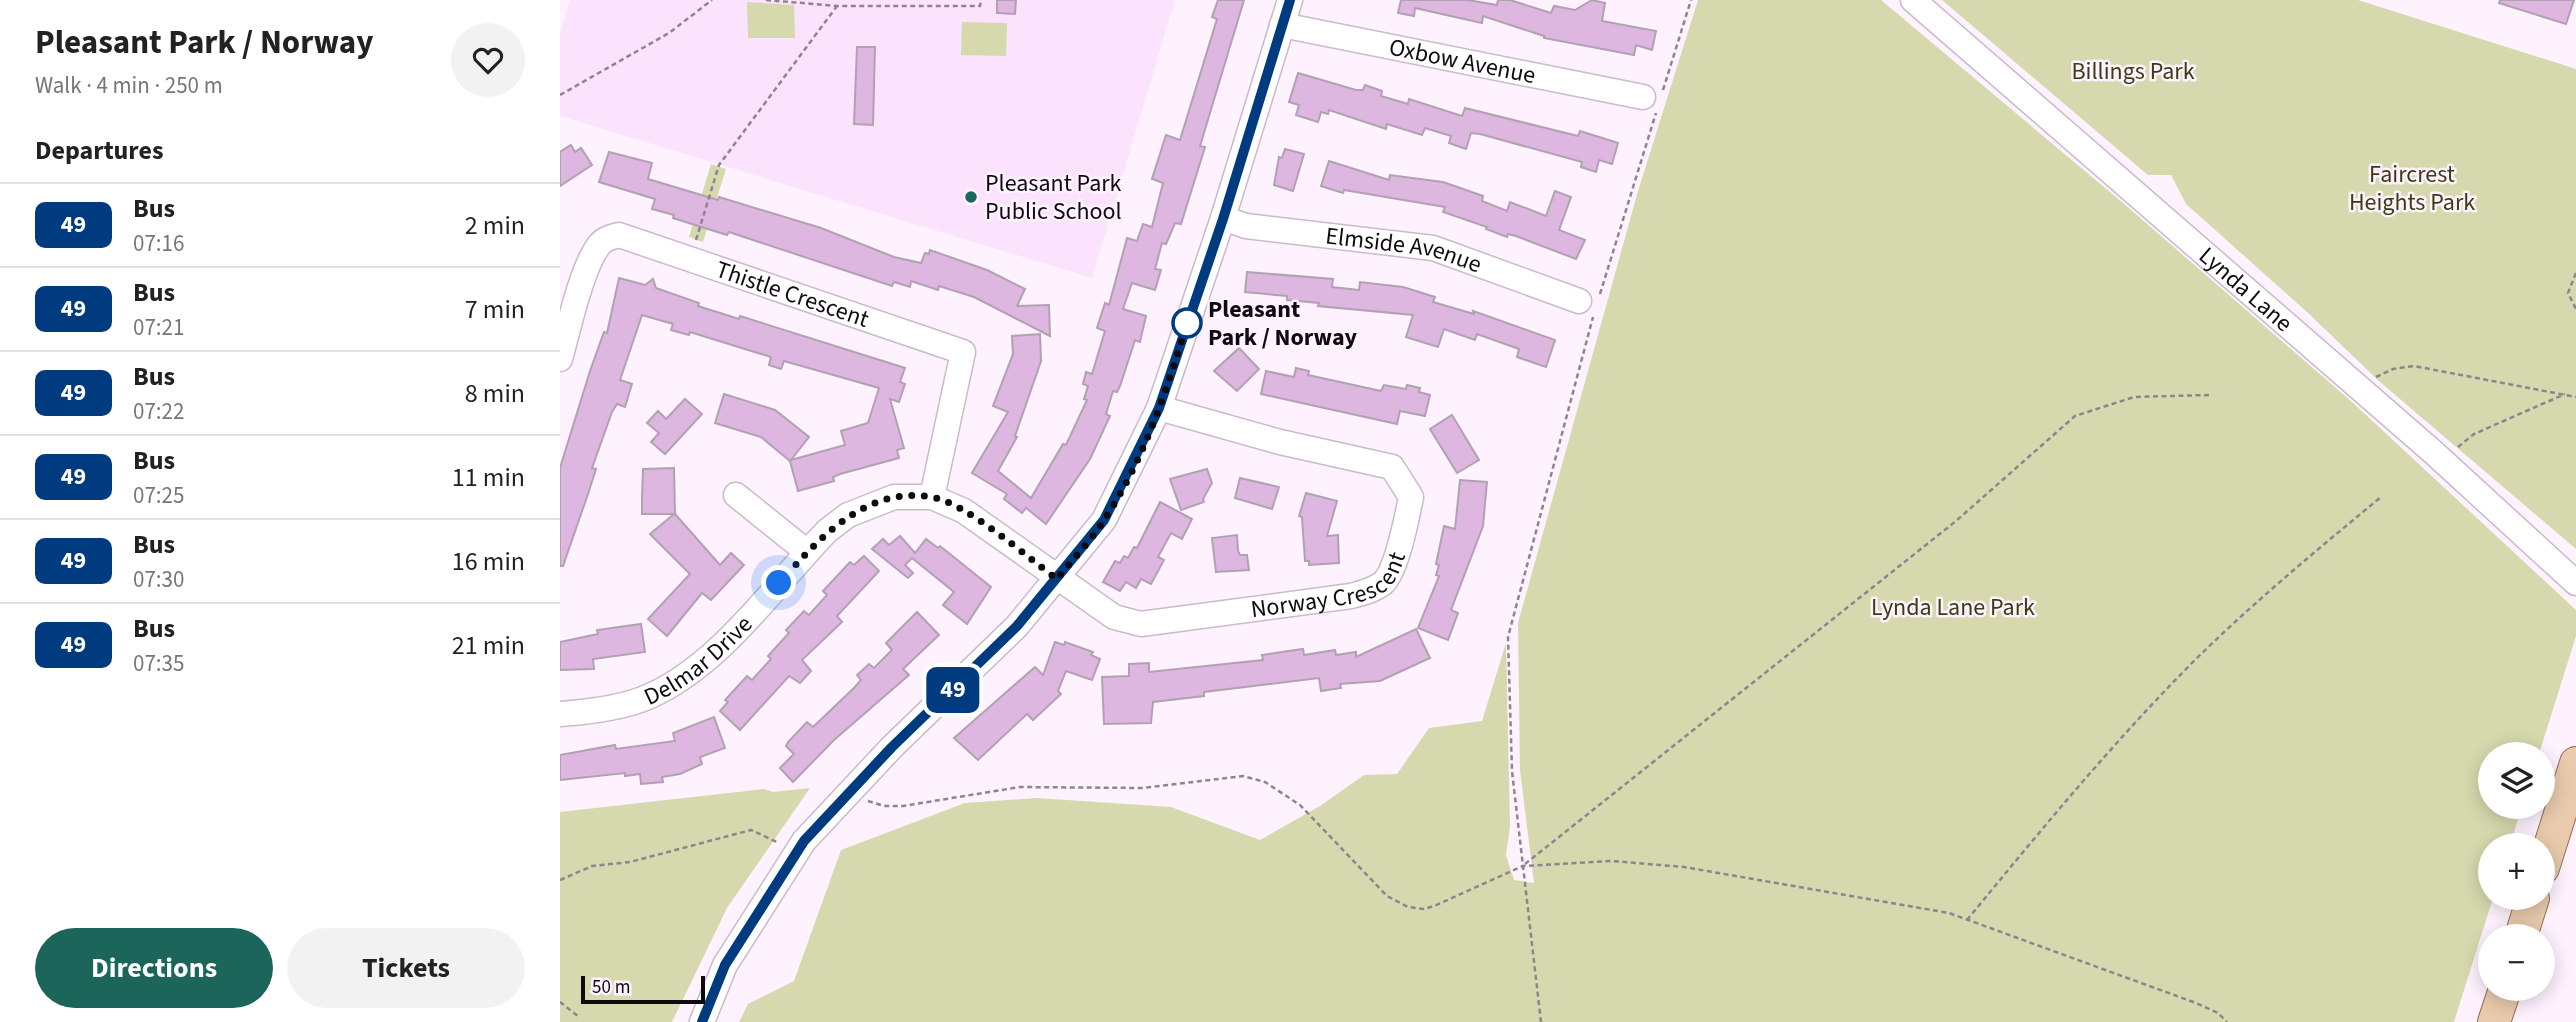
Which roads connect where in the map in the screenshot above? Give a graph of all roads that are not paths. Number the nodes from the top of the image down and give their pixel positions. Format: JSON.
{"nodes":[{"id":1,"x":1290,"y":0,"type":"edge"},
{"id":2,"x":1913,"y":0,"type":"edge"},
{"id":3,"x":1282,"y":25,"type":"junction"},
{"id":4,"x":1655,"y":97,"type":"road end"},
{"id":5,"x":1223,"y":219,"type":"junction"},
{"id":6,"x":1591,"y":303,"type":"road end"},
{"id":7,"x":560,"y":359,"type":"edge"},
{"id":8,"x":1159,"y":408,"type":"junction"},
{"id":9,"x":736,"y":495,"type":"dead end"},
{"id":10,"x":932,"y":497,"type":"junction"},
{"id":11,"x":807,"y":552,"type":"junction"},
{"id":12,"x":1057,"y":579,"type":"junction"},
{"id":13,"x":2576,"y":583,"type":"edge"},
{"id":14,"x":560,"y":714,"type":"edge"},
{"id":15,"x":2576,"y":763,"type":"edge"},
{"id":16,"x":2554,"y":833,"type":"edge"},
{"id":17,"x":2501,"y":1001,"type":"edge"},
{"id":18,"x":702,"y":1022,"type":"edge"},
{"id":19,"x":2494,"y":1022,"type":"edge"}],
"edges":[{"from":1,"to":3,"type":"street"},
{"from":2,"to":13,"type":"street","name":"Lynda Lane"},
{"from":3,"to":4,"type":"street","name":"Oxbow Avenue"},
{"from":3,"to":5,"type":"street"},
{"from":5,"to":6,"type":"street","name":"Elmside Avenue"},
{"from":5,"to":8,"type":"street"},
{"from":7,"to":10,"type":"street","name":"Thistle Crescent"},
{"from":8,"to":12,"type":"street"},
{"from":8,"to":12,"type":"street","name":"Norway Crescent"},
{"from":9,"to":11,"type":"street"},
{"from":10,"to":11,"type":"street","name":"Delmar Drive"},
{"from":10,"to":12,"type":"street","name":"Delmar Drive"},
{"from":11,"to":14,"type":"street","name":"Delmar Drive"},
{"from":12,"to":18,"type":"street"},
{"from":15,"to":16,"type":"main road"},
{"from":17,"to":19,"type":"main road"}]}
